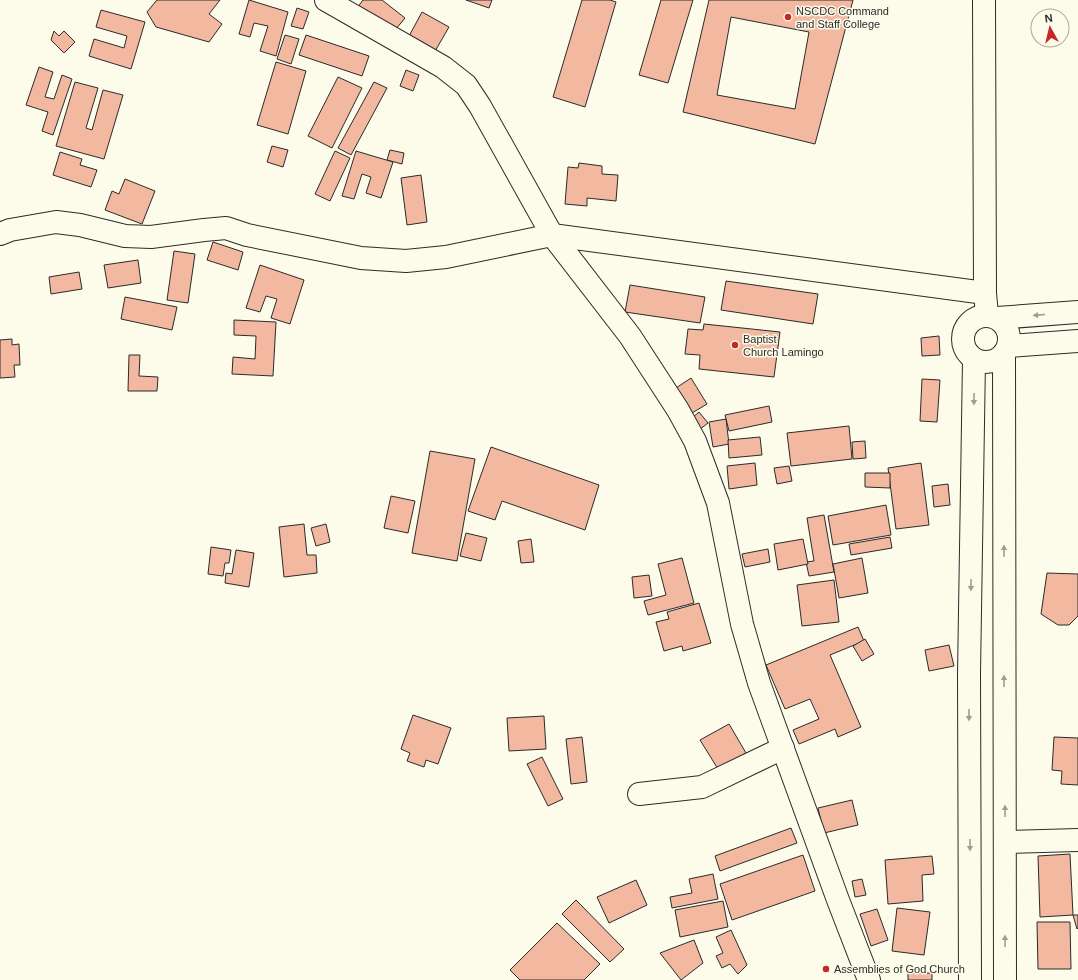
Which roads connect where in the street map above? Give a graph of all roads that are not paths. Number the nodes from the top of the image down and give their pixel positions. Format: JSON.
{"nodes":[{"id":1,"x":326,"y":0,"type":"edge"},
{"id":2,"x":984,"y":0,"type":"edge"},
{"id":3,"x":0,"y":234,"type":"edge"},
{"id":4,"x":552,"y":235,"type":"junction"},
{"id":5,"x":985,"y":293,"type":"junction"},
{"id":6,"x":1078,"y":312,"type":"edge"},
{"id":7,"x":992,"y":317,"type":"junction"},
{"id":8,"x":1078,"y":341,"type":"edge"},
{"id":9,"x":1006,"y":350,"type":"junction"},
{"id":10,"x":974,"y":360,"type":"junction"},
{"id":11,"x":783,"y":748,"type":"junction"},
{"id":12,"x":639,"y":794,"type":"dead end"},
{"id":13,"x":1078,"y":840,"type":"edge"},
{"id":14,"x":1005,"y":842,"type":"junction"},
{"id":15,"x":869,"y":980,"type":"edge"},
{"id":16,"x":970,"y":980,"type":"edge"},
{"id":17,"x":1005,"y":980,"type":"edge"}],
"edges":[{"from":1,"to":4,"type":"street"},
{"from":2,"to":5,"type":"street"},
{"from":3,"to":4,"type":"street"},
{"from":4,"to":5,"type":"street"},
{"from":4,"to":11,"type":"street"},
{"from":5,"to":7,"type":"street"},
{"from":6,"to":7,"type":"street","one_way":true},
{"from":7,"to":9,"type":"street"},
{"from":7,"to":10,"type":"street"},
{"from":8,"to":9,"type":"street"},
{"from":9,"to":10,"type":"street"},
{"from":14,"to":9,"type":"street","one_way":true},
{"from":10,"to":16,"type":"street","one_way":true},
{"from":11,"to":12,"type":"street"},
{"from":11,"to":15,"type":"street"},
{"from":13,"to":14,"type":"street"},
{"from":17,"to":14,"type":"street","one_way":true}]}
